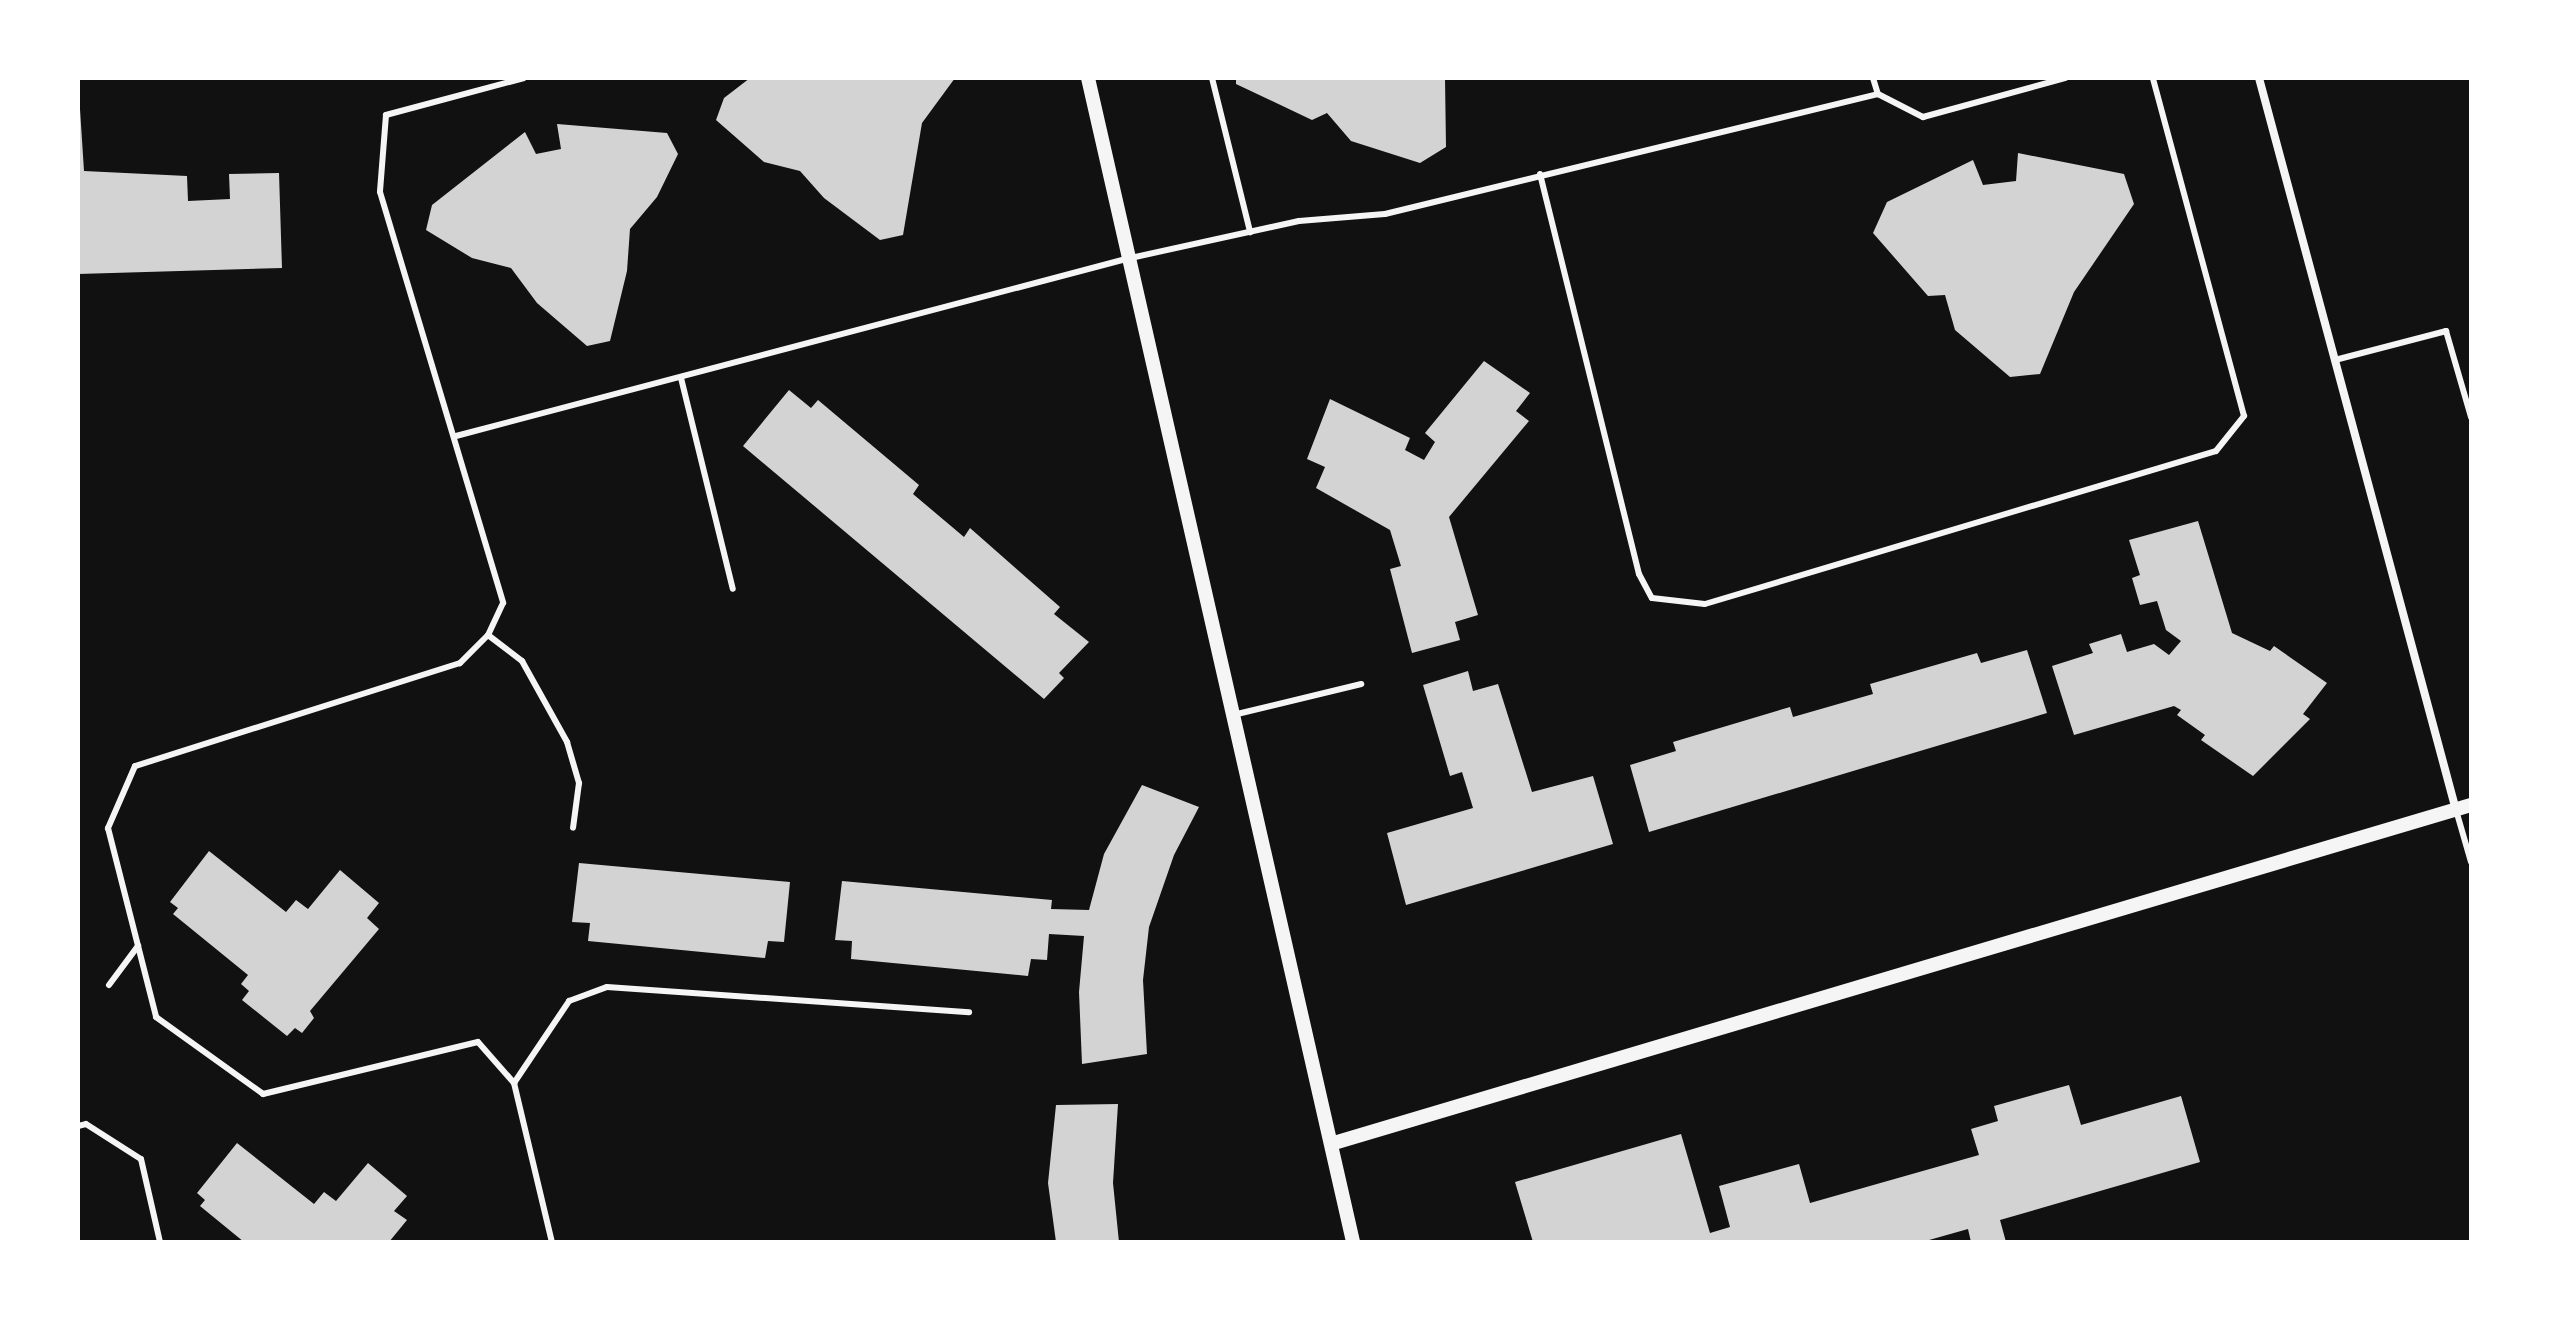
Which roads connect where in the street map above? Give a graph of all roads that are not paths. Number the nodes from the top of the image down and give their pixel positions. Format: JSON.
{"nodes":[{"id":1,"x":524,"y":78,"type":"edge"},
{"id":2,"x":1088,"y":78,"type":"edge"},
{"id":3,"x":1212,"y":78,"type":"edge"},
{"id":4,"x":1873,"y":78,"type":"edge"},
{"id":5,"x":2030,"y":78,"type":"edge"},
{"id":6,"x":2066,"y":78,"type":"edge"},
{"id":7,"x":2153,"y":78,"type":"edge"},
{"id":8,"x":2259,"y":78,"type":"edge"},
{"id":9,"x":2032,"y":87,"type":"junction"},
{"id":10,"x":1878,"y":94,"type":"junction"},
{"id":11,"x":1540,"y":174,"type":"junction"},
{"id":12,"x":1250,"y":232,"type":"junction"},
{"id":13,"x":1126,"y":259,"type":"junction"},
{"id":14,"x":2335,"y":360,"type":"junction"},
{"id":15,"x":681,"y":378,"type":"junction"},
{"id":16,"x":2471,"y":417,"type":"edge"},
{"id":17,"x":456,"y":436,"type":"junction"},
{"id":18,"x":733,"y":589,"type":"dead end"},
{"id":19,"x":488,"y":635,"type":"junction"},
{"id":20,"x":1361,"y":684,"type":"dead end"},
{"id":21,"x":1233,"y":715,"type":"junction"},
{"id":22,"x":2471,"y":805,"type":"edge"},
{"id":23,"x":2456,"y":810,"type":"junction"},
{"id":24,"x":573,"y":828,"type":"dead end"},
{"id":25,"x":2471,"y":862,"type":"edge"},
{"id":26,"x":138,"y":946,"type":"junction"},
{"id":27,"x":109,"y":985,"type":"dead end"},
{"id":28,"x":969,"y":1012,"type":"dead end"},
{"id":29,"x":514,"y":1083,"type":"junction"},
{"id":30,"x":78,"y":1126,"type":"edge"},
{"id":31,"x":1334,"y":1143,"type":"junction"},
{"id":32,"x":160,"y":1242,"type":"edge"},
{"id":33,"x":552,"y":1242,"type":"edge"},
{"id":34,"x":1353,"y":1242,"type":"edge"}],
"edges":[{"from":1,"to":17,"type":"lane"},
{"from":2,"to":13,"type":"street"},
{"from":3,"to":12,"type":"lane"},
{"from":4,"to":10,"type":"lane"},
{"from":5,"to":9,"type":"lane"},
{"from":6,"to":9,"type":"lane"},
{"from":7,"to":11,"type":"lane"},
{"from":8,"to":14,"type":"street"},
{"from":9,"to":10,"type":"lane"},
{"from":10,"to":11,"type":"lane"},
{"from":11,"to":12,"type":"lane"},
{"from":12,"to":13,"type":"lane"},
{"from":13,"to":15,"type":"lane"},
{"from":13,"to":21,"type":"street"},
{"from":14,"to":16,"type":"lane"},
{"from":14,"to":23,"type":"street"},
{"from":15,"to":17,"type":"lane"},
{"from":15,"to":18,"type":"lane"},
{"from":17,"to":19,"type":"lane"},
{"from":19,"to":24,"type":"lane"},
{"from":19,"to":26,"type":"lane"},
{"from":20,"to":21,"type":"lane"},
{"from":21,"to":31,"type":"street"},
{"from":22,"to":23,"type":"street"},
{"from":23,"to":25,"type":"lane"},
{"from":23,"to":31,"type":"street"},
{"from":26,"to":27,"type":"lane"},
{"from":26,"to":29,"type":"lane"},
{"from":28,"to":29,"type":"lane"},
{"from":29,"to":33,"type":"lane"},
{"from":30,"to":32,"type":"lane"},
{"from":31,"to":34,"type":"street"}]}
